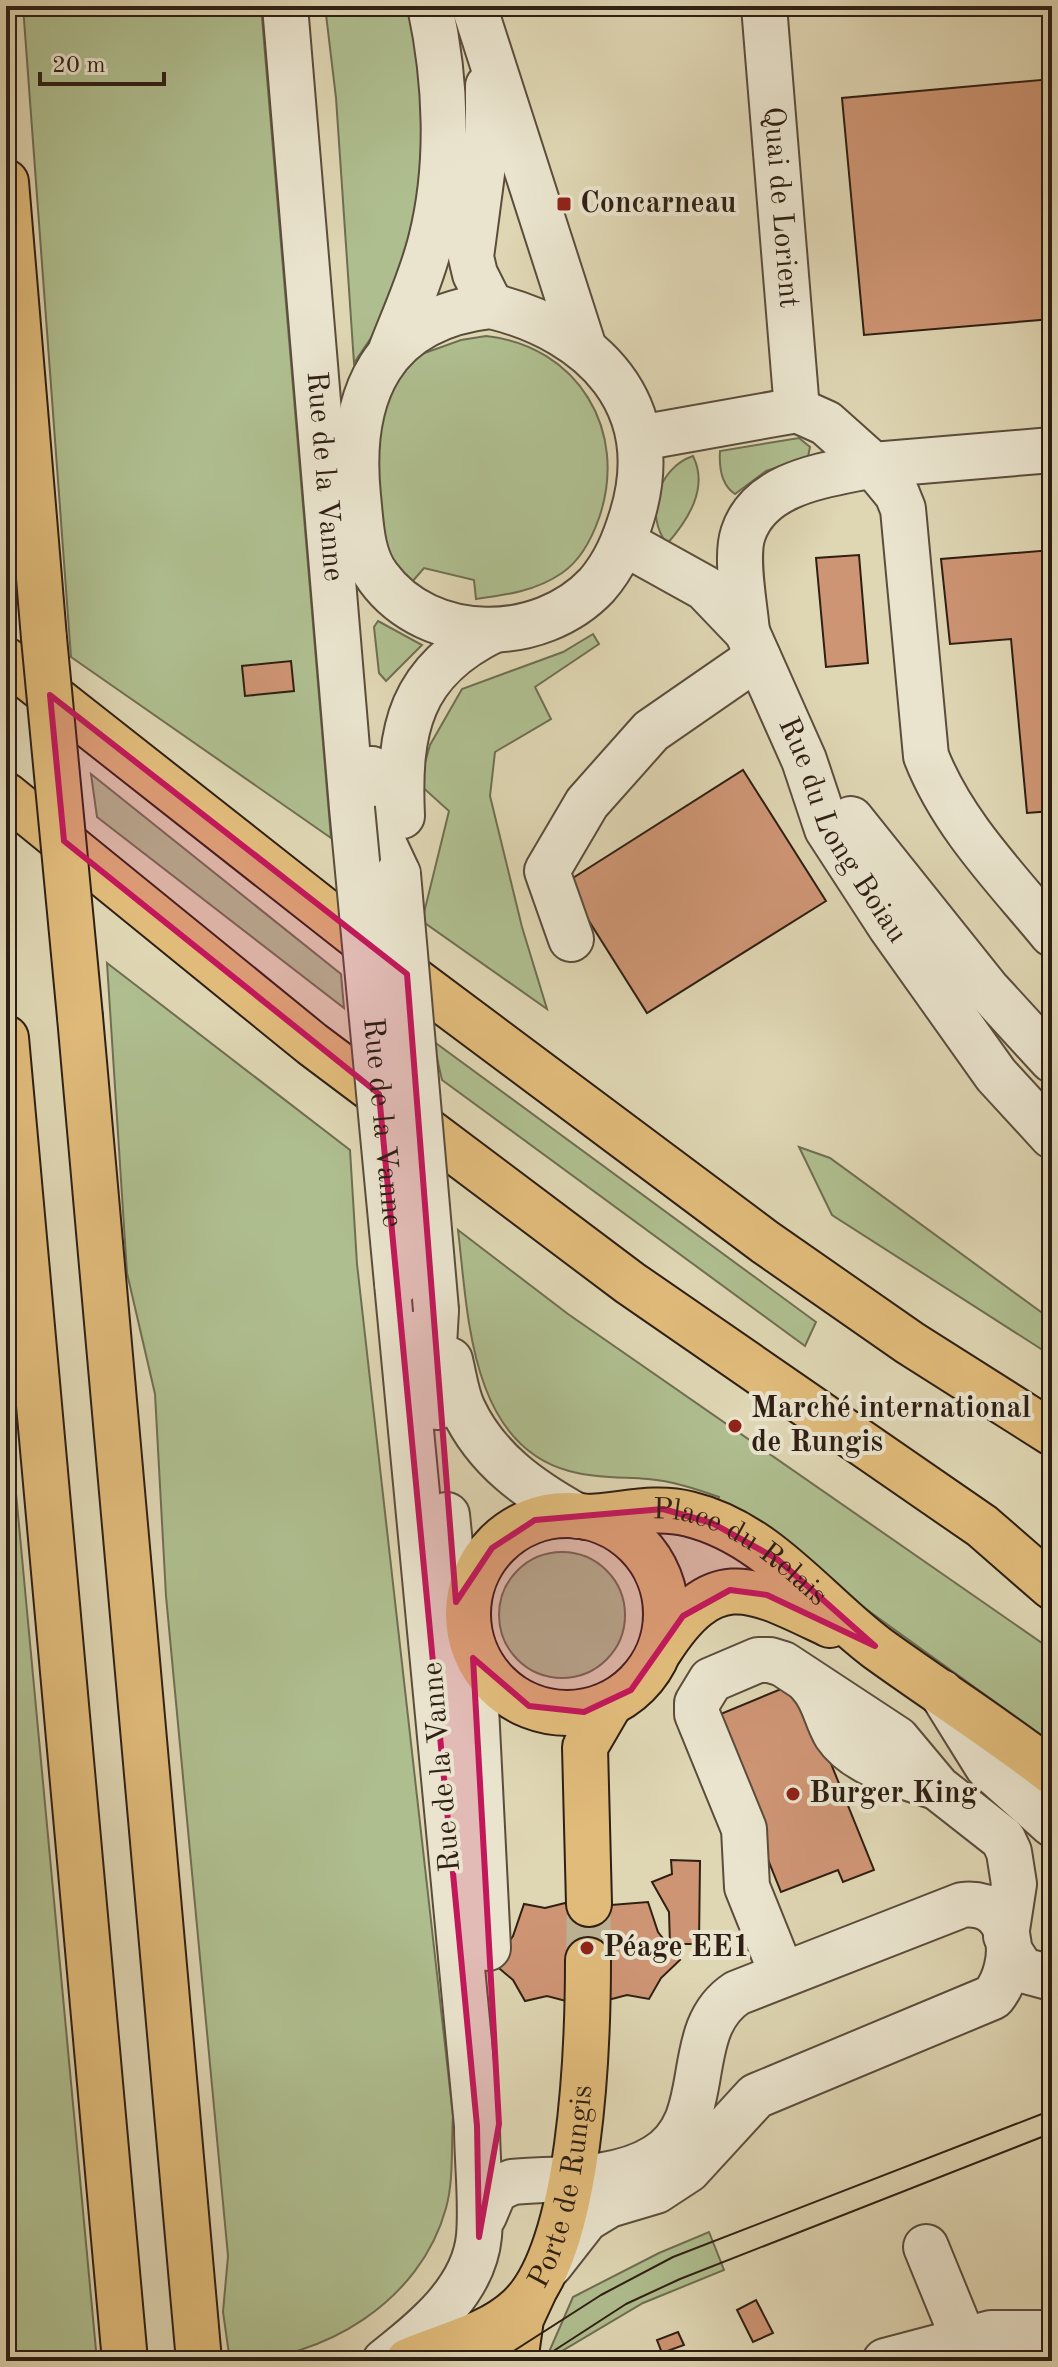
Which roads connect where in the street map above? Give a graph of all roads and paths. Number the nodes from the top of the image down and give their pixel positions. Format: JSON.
{"nodes":[{"id":1,"x":285,"y":6,"type":"edge"},
{"id":2,"x":308,"y":6,"type":"edge"},
{"id":3,"x":430,"y":6,"type":"edge"},
{"id":4,"x":478,"y":6,"type":"edge"},
{"id":5,"x":764,"y":6,"type":"edge"},
{"id":6,"x":489,"y":59,"type":"junction"},
{"id":7,"x":6,"y":182,"type":"edge"},
{"id":8,"x":491,"y":306,"type":"junction"},
{"id":9,"x":584,"y":348,"type":"junction"},
{"id":10,"x":389,"y":355,"type":"junction"},
{"id":11,"x":797,"y":410,"type":"junction"},
{"id":12,"x":640,"y":438,"type":"junction"},
{"id":13,"x":1052,"y":450,"type":"edge"},
{"id":14,"x":355,"y":459,"type":"junction"},
{"id":15,"x":873,"y":465,"type":"junction"},
{"id":16,"x":362,"y":539,"type":"junction"},
{"id":17,"x":624,"y":543,"type":"junction"},
{"id":18,"x":494,"y":630,"type":"junction"},
{"id":19,"x":753,"y":645,"type":"junction"},
{"id":20,"x":6,"y":660,"type":"edge"},
{"id":21,"x":804,"y":760,"type":"junction"},
{"id":22,"x":6,"y":795,"type":"edge"},
{"id":23,"x":398,"y":874,"type":"junction"},
{"id":24,"x":1052,"y":934,"type":"edge"},
{"id":25,"x":571,"y":939,"type":"dead end"},
{"id":26,"x":6,"y":1038,"type":"edge"},
{"id":27,"x":1052,"y":1060,"type":"edge"},
{"id":28,"x":1052,"y":1136,"type":"edge"},
{"id":29,"x":436,"y":1310,"type":"junction"},
{"id":30,"x":1052,"y":1433,"type":"edge"},
{"id":31,"x":581,"y":1516,"type":"junction"},
{"id":32,"x":982,"y":1526,"type":"junction"},
{"id":33,"x":1052,"y":1558,"type":"edge"},
{"id":34,"x":1052,"y":1587,"type":"edge"},
{"id":35,"x":470,"y":1633,"type":"junction"},
{"id":36,"x":875,"y":1646,"type":"junction"},
{"id":37,"x":660,"y":1650,"type":"junction"},
{"id":38,"x":941,"y":1692,"type":"junction"},
{"id":39,"x":610,"y":1704,"type":"junction"},
{"id":40,"x":1052,"y":1772,"type":"edge"},
{"id":41,"x":1052,"y":1824,"type":"edge"},
{"id":42,"x":589,"y":1904,"type":"tunnel mouth"},
{"id":43,"x":1007,"y":1943,"type":"junction"},
{"id":44,"x":588,"y":1960,"type":"tunnel mouth"},
{"id":45,"x":782,"y":1974,"type":"junction"},
{"id":46,"x":1052,"y":1978,"type":"edge"},
{"id":47,"x":717,"y":2009,"type":"junction"},
{"id":48,"x":775,"y":2086,"type":"junction"},
{"id":49,"x":570,"y":2177,"type":"junction"},
{"id":50,"x":481,"y":2226,"type":"junction"},
{"id":51,"x":926,"y":2247,"type":"dead end"},
{"id":52,"x":540,"y":2281,"type":"junction"},
{"id":53,"x":1052,"y":2333,"type":"edge"},
{"id":54,"x":964,"y":2340,"type":"junction"},
{"id":55,"x":1052,"y":2341,"type":"edge"},
{"id":56,"x":422,"y":2354,"type":"edge"},
{"id":57,"x":125,"y":2361,"type":"edge"},
{"id":58,"x":199,"y":2361,"type":"edge"},
{"id":59,"x":515,"y":2361,"type":"edge"},
{"id":60,"x":885,"y":2361,"type":"edge"},
{"id":61,"x":1002,"y":2361,"type":"edge"},
{"id":62,"x":1047,"y":2361,"type":"edge"}],
"edges":[{"from":1,"to":50,"type":"street","name":"Rue de la Vanne","bridge":true},
{"from":2,"to":14,"type":"street"},
{"from":3,"to":10,"type":"street"},
{"from":4,"to":6,"type":"street"},
{"from":5,"to":11,"type":"street","name":"Quai de Lorient"},
{"from":6,"to":8,"type":"street"},
{"from":6,"to":9,"type":"street"},
{"from":7,"to":58,"type":"main road","bridge":true},
{"from":8,"to":9,"type":"street"},
{"from":8,"to":10,"type":"street"},
{"from":9,"to":12,"type":"street"},
{"from":10,"to":14,"type":"street"},
{"from":11,"to":12,"type":"street"},
{"from":11,"to":15,"type":"street"},
{"from":12,"to":17,"type":"street"},
{"from":13,"to":15,"type":"street"},
{"from":14,"to":16,"type":"street"},
{"from":15,"to":19,"type":"street"},
{"from":15,"to":24,"type":"street"},
{"from":16,"to":18,"type":"street"},
{"from":16,"to":23,"type":"street"},
{"from":17,"to":18,"type":"street"},
{"from":17,"to":19,"type":"street","name":"Rue du Long Boiau"},
{"from":18,"to":23,"type":"street"},
{"from":19,"to":21,"type":"street","name":"Rue du Long Boiau"},
{"from":19,"to":25,"type":"street"},
{"from":20,"to":30,"type":"main road"},
{"from":21,"to":27,"type":"street"},
{"from":21,"to":28,"type":"street","name":"Rue du Long Boiau"},
{"from":22,"to":32,"type":"main road"},
{"from":23,"to":29,"type":"street","bridge":true},
{"from":26,"to":57,"type":"main road"},
{"from":29,"to":31,"type":"street"},
{"from":29,"to":35,"type":"street","name":"Rue de la Vanne"},
{"from":31,"to":35,"type":"main road"},
{"from":31,"to":36,"type":"main road","name":"Place du Relais"},
{"from":31,"to":37,"type":"main road"},
{"from":32,"to":33,"type":"main road"},
{"from":32,"to":34,"type":"main road"},
{"from":35,"to":39,"type":"main road"},
{"from":35,"to":50,"type":"street","name":"Rue de la Vanne"},
{"from":36,"to":37,"type":"main road","name":"Place du Relais"},
{"from":36,"to":38,"type":"main road","name":"Place du Relais"},
{"from":37,"to":39,"type":"main road"},
{"from":38,"to":40,"type":"main road","name":"Place du Relais"},
{"from":38,"to":41,"type":"street"},
{"from":39,"to":42,"type":"main road"},
{"from":43,"to":45,"type":"street"},
{"from":43,"to":45,"type":"street"},
{"from":43,"to":46,"type":"street"},
{"from":43,"to":48,"type":"street"},
{"from":44,"to":49,"type":"main road","name":"Porte de Rungis"},
{"from":45,"to":47,"type":"street"},
{"from":47,"to":48,"type":"street"},
{"from":47,"to":49,"type":"street"},
{"from":48,"to":52,"type":"street"},
{"from":49,"to":50,"type":"street"},
{"from":49,"to":52,"type":"main road","name":"Porte de Rungis"},
{"from":50,"to":56,"type":"street","name":"Rue de la Vanne"},
{"from":51,"to":54,"type":"street"},
{"from":52,"to":56,"type":"main road","name":"Porte de Rungis"},
{"from":52,"to":59,"type":"main road"},
{"from":53,"to":54,"type":"street"},
{"from":53,"to":61,"type":"street"},
{"from":54,"to":60,"type":"street"},
{"from":55,"to":62,"type":"street"}]}
